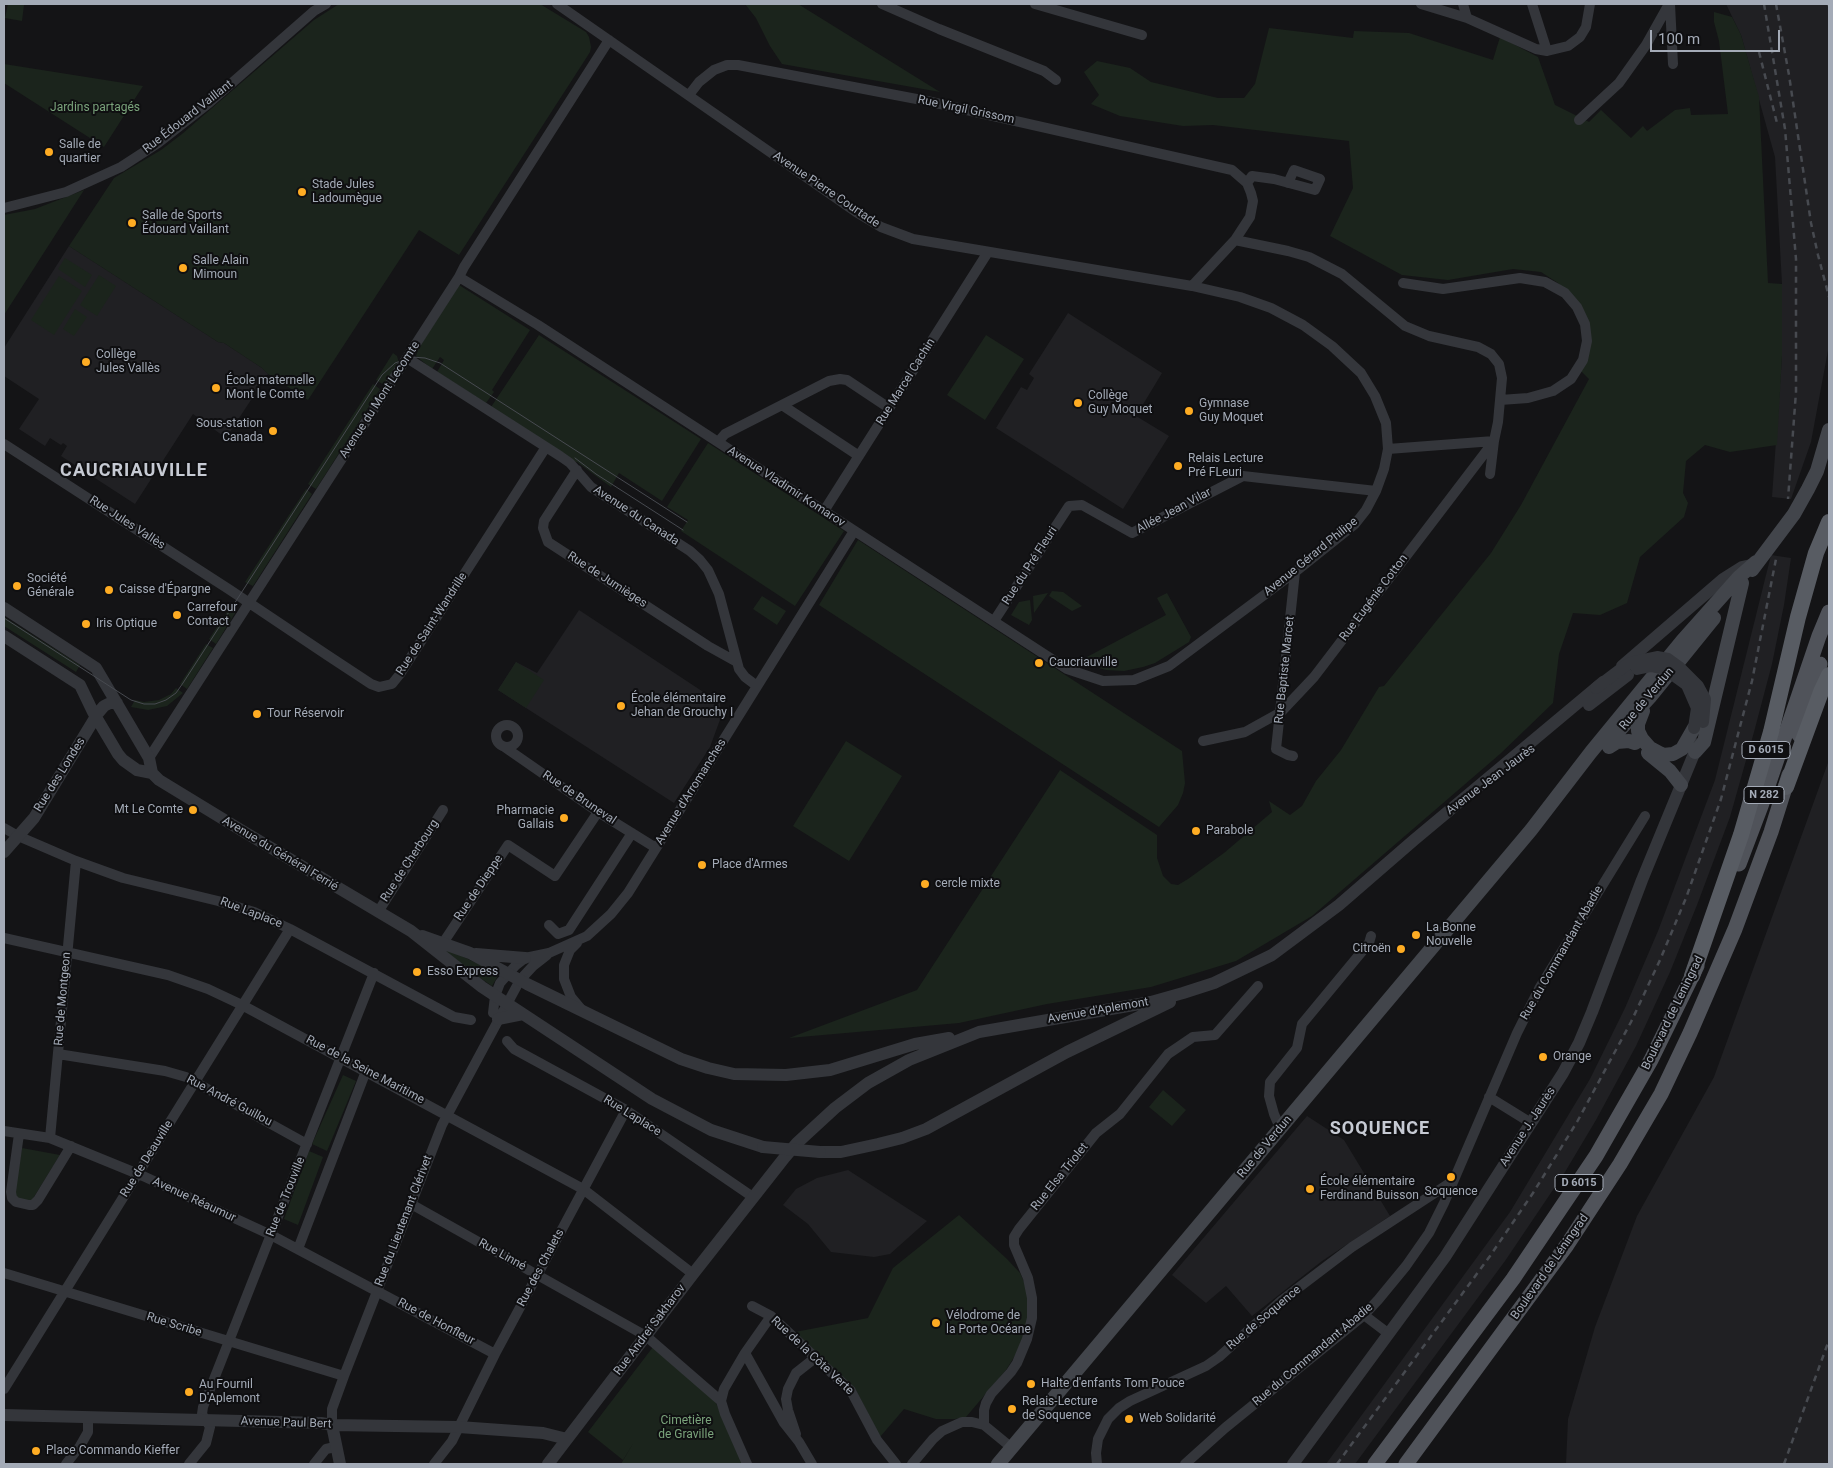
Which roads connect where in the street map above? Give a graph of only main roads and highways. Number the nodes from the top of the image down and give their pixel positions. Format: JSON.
{"nodes":[{"id":1,"x":1829,"y":430,"type":"edge"},
{"id":2,"x":1829,"y":522,"type":"edge"},
{"id":3,"x":1755,"y":563,"type":"junction"},
{"id":4,"x":1742,"y":583,"type":"junction"},
{"id":5,"x":1829,"y":612,"type":"edge"},
{"id":6,"x":1829,"y":634,"type":"edge"},
{"id":7,"x":1829,"y":675,"type":"edge"},
{"id":8,"x":1650,"y":697,"type":"junction"},
{"id":9,"x":1631,"y":703,"type":"junction"},
{"id":10,"x":1626,"y":725,"type":"junction"},
{"id":11,"x":1699,"y":725,"type":"road end"},
{"id":12,"x":1635,"y":743,"type":"junction"},
{"id":13,"x":1695,"y":752,"type":"road end"},
{"id":14,"x":1596,"y":756,"type":"junction"},
{"id":15,"x":1681,"y":785,"type":"road end"},
{"id":16,"x":1786,"y":787,"type":"junction"},
{"id":17,"x":1531,"y":830,"type":"junction"},
{"id":18,"x":1692,"y":976,"type":"junction"},
{"id":19,"x":1703,"y":1004,"type":"joint"},
{"id":20,"x":998,"y":1464,"type":"edge"},
{"id":21,"x":1375,"y":1464,"type":"edge"},
{"id":22,"x":1406,"y":1464,"type":"edge"}],
"edges":[{"from":1,"to":3,"type":"main road","name":"Rue de Verdun"},
{"from":2,"to":18,"type":"highway","number":"D 6015"},
{"from":3,"to":4,"type":"main road","name":"Rue de Verdun"},
{"from":3,"to":9,"type":"main road","name":"Rue de Verdun"},
{"from":4,"to":8,"type":"main road","name":"Rue de Verdun"},
{"from":4,"to":13,"type":"main road"},
{"from":5,"to":18,"type":"main road","name":"Boulevard de Leningrad","number":"N 282"},
{"from":6,"to":16,"type":"main road","name":"Boulevard de Leningrad","number":"N 282"},
{"from":7,"to":16,"type":"highway","number":"D 6015"},
{"from":8,"to":10,"type":"main road","name":"Rue de Verdun"},
{"from":8,"to":11,"type":"main road"},
{"from":9,"to":10,"type":"main road"},
{"from":9,"to":17,"type":"main road","name":"Rue de Verdun"},
{"from":10,"to":12,"type":"main road"},
{"from":10,"to":14,"type":"main road","name":"Rue de Verdun"},
{"from":12,"to":14,"type":"main road"},
{"from":12,"to":15,"type":"main road"},
{"from":14,"to":17,"type":"main road","name":"Rue de Verdun"},
{"from":16,"to":19,"type":"main road","name":"Boulevard de Leningrad","number":"D 6015"},
{"from":17,"to":20,"type":"main road","name":"Rue de Verdun"},
{"from":18,"to":21,"type":"main road","name":"Boulevard de Leningrad","number":"D 6015"},
{"from":19,"to":22,"type":"main road","name":"Boulevard de Léningrad","number":"D 6015"}]}
